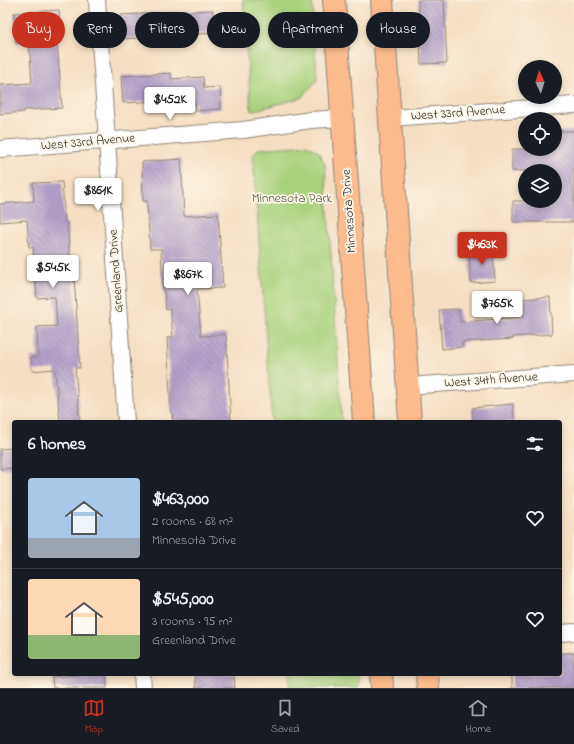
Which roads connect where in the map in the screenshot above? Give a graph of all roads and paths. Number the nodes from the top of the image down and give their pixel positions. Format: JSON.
{"nodes":[{"id":1,"x":97,"y":0,"type":"edge"},
{"id":2,"x":334,"y":0,"type":"edge"},
{"id":3,"x":382,"y":0,"type":"edge"},
{"id":4,"x":574,"y":105,"type":"edge"},
{"id":5,"x":342,"y":118,"type":"junction"},
{"id":6,"x":390,"y":118,"type":"junction"},
{"id":7,"x":107,"y":140,"type":"junction"},
{"id":8,"x":0,"y":149,"type":"edge"},
{"id":9,"x":574,"y":374,"type":"edge"},
{"id":10,"x":408,"y":386,"type":"junction"},
{"id":11,"x":126,"y":420,"type":"edge"},
{"id":12,"x":364,"y":420,"type":"edge"},
{"id":13,"x":410,"y":420,"type":"edge"},
{"id":14,"x":574,"y":632,"type":"edge"},
{"id":15,"x":562,"y":633,"type":"edge"},
{"id":16,"x":142,"y":676,"type":"edge"},
{"id":17,"x":381,"y":676,"type":"edge"},
{"id":18,"x":427,"y":676,"type":"edge"},
{"id":19,"x":143,"y":688,"type":"edge"},
{"id":20,"x":382,"y":688,"type":"edge"},
{"id":21,"x":428,"y":688,"type":"edge"}],
"edges":[{"from":1,"to":7,"type":"street","name":"Greenland Drive"},
{"from":2,"to":5,"type":"main road","name":"Minnesota Drive"},
{"from":3,"to":6,"type":"main road"},
{"from":4,"to":6,"type":"street","name":"West 33rd Avenue"},
{"from":5,"to":7,"type":"street","name":"West 33rd Avenue"},
{"from":5,"to":12,"type":"main road","name":"Minnesota Drive"},
{"from":6,"to":10,"type":"main road"},
{"from":7,"to":8,"type":"street","name":"West 33rd Avenue"},
{"from":7,"to":11,"type":"street","name":"Greenland Drive"},
{"from":9,"to":10,"type":"street","name":"West 34th Avenue"},
{"from":10,"to":13,"type":"main road"},
{"from":14,"to":15,"type":"street"},
{"from":16,"to":19,"type":"street"},
{"from":17,"to":20,"type":"main road"},
{"from":18,"to":21,"type":"main road"}]}
